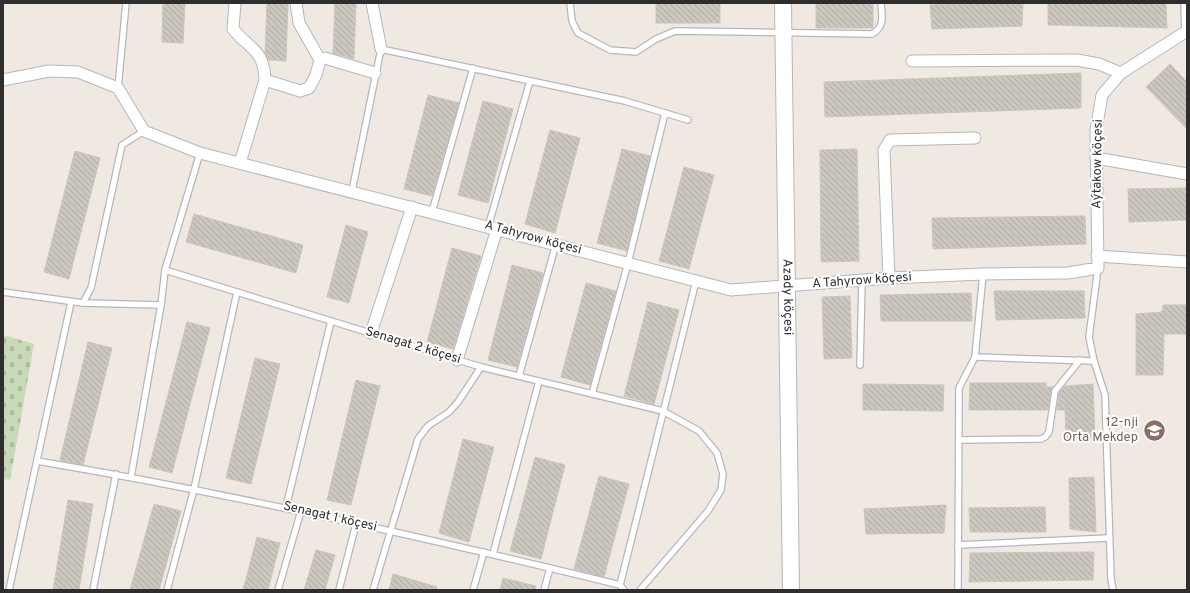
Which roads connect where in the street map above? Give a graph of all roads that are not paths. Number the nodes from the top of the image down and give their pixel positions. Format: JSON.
{"nodes":[{"id":1,"x":126,"y":3,"type":"edge"},
{"id":2,"x":235,"y":3,"type":"edge"},
{"id":3,"x":296,"y":3,"type":"edge"},
{"id":4,"x":372,"y":3,"type":"edge"},
{"id":5,"x":570,"y":3,"type":"edge"},
{"id":6,"x":783,"y":3,"type":"edge"},
{"id":7,"x":881,"y":3,"type":"edge"},
{"id":8,"x":1184,"y":3,"type":"edge"},
{"id":9,"x":1186,"y":32,"type":"edge"},
{"id":10,"x":783,"y":33,"type":"junction"},
{"id":11,"x":381,"y":49,"type":"junction"},
{"id":12,"x":320,"y":60,"type":"junction"},
{"id":13,"x":912,"y":61,"type":"dead end"},
{"id":14,"x":473,"y":68,"type":"junction"},
{"id":15,"x":375,"y":73,"type":"junction"},
{"id":16,"x":1121,"y":73,"type":"junction"},
{"id":17,"x":3,"y":80,"type":"edge"},
{"id":18,"x":265,"y":80,"type":"junction"},
{"id":19,"x":530,"y":81,"type":"junction"},
{"id":20,"x":118,"y":88,"type":"junction"},
{"id":21,"x":665,"y":113,"type":"junction"},
{"id":22,"x":688,"y":120,"type":"dead end"},
{"id":23,"x":144,"y":131,"type":"junction"},
{"id":24,"x":975,"y":138,"type":"dead end"},
{"id":25,"x":200,"y":153,"type":"junction"},
{"id":26,"x":1096,"y":158,"type":"junction"},
{"id":27,"x":240,"y":163,"type":"junction"},
{"id":28,"x":1187,"y":174,"type":"edge"},
{"id":29,"x":352,"y":191,"type":"junction"},
{"id":30,"x":412,"y":207,"type":"junction"},
{"id":31,"x":432,"y":212,"type":"junction"},
{"id":32,"x":492,"y":228,"type":"junction"},
{"id":33,"x":556,"y":244,"type":"junction"},
{"id":34,"x":1097,"y":256,"type":"junction"},
{"id":35,"x":1187,"y":262,"type":"edge"},
{"id":36,"x":628,"y":264,"type":"junction"},
{"id":37,"x":1098,"y":268,"type":"junction"},
{"id":38,"x":165,"y":270,"type":"junction"},
{"id":39,"x":983,"y":274,"type":"junction"},
{"id":40,"x":889,"y":278,"type":"junction"},
{"id":41,"x":696,"y":281,"type":"junction"},
{"id":42,"x":862,"y":281,"type":"junction"},
{"id":43,"x":787,"y":287,"type":"junction"},
{"id":44,"x":3,"y":292,"type":"edge"},
{"id":45,"x":236,"y":292,"type":"junction"},
{"id":46,"x":71,"y":302,"type":"junction"},
{"id":47,"x":83,"y":303,"type":"junction"},
{"id":48,"x":161,"y":305,"type":"junction"},
{"id":49,"x":331,"y":321,"type":"junction"},
{"id":50,"x":371,"y":333,"type":"junction"},
{"id":51,"x":974,"y":357,"type":"junction"},
{"id":52,"x":457,"y":360,"type":"junction"},
{"id":53,"x":1080,"y":360,"type":"junction"},
{"id":54,"x":1094,"y":361,"type":"junction"},
{"id":55,"x":860,"y":365,"type":"dead end"},
{"id":56,"x":481,"y":367,"type":"junction"},
{"id":57,"x":519,"y":376,"type":"junction"},
{"id":58,"x":539,"y":381,"type":"junction"},
{"id":59,"x":592,"y":394,"type":"junction"},
{"id":60,"x":663,"y":411,"type":"junction"},
{"id":61,"x":959,"y":440,"type":"junction"},
{"id":62,"x":37,"y":461,"type":"junction"},
{"id":63,"x":116,"y":474,"type":"junction"},
{"id":64,"x":131,"y":477,"type":"junction"},
{"id":65,"x":194,"y":489,"type":"junction"},
{"id":66,"x":286,"y":507,"type":"junction"},
{"id":67,"x":300,"y":511,"type":"junction"},
{"id":68,"x":356,"y":524,"type":"junction"},
{"id":69,"x":389,"y":531,"type":"junction"},
{"id":70,"x":1109,"y":538,"type":"junction"},
{"id":71,"x":958,"y":545,"type":"junction"},
{"id":72,"x":484,"y":552,"type":"junction"},
{"id":73,"x":492,"y":554,"type":"junction"},
{"id":74,"x":550,"y":568,"type":"junction"},
{"id":75,"x":622,"y":587,"type":"edge"},
{"id":76,"x":9,"y":590,"type":"edge"},
{"id":77,"x":93,"y":590,"type":"edge"},
{"id":78,"x":167,"y":590,"type":"edge"},
{"id":79,"x":278,"y":590,"type":"edge"},
{"id":80,"x":339,"y":590,"type":"edge"},
{"id":81,"x":373,"y":590,"type":"edge"},
{"id":82,"x":473,"y":590,"type":"edge"},
{"id":83,"x":544,"y":590,"type":"edge"},
{"id":84,"x":640,"y":590,"type":"edge"},
{"id":85,"x":791,"y":590,"type":"edge"},
{"id":86,"x":958,"y":590,"type":"edge"},
{"id":87,"x":1113,"y":590,"type":"edge"}],
"edges":[{"from":1,"to":20,"type":"lane"},
{"from":2,"to":18,"type":"street"},
{"from":3,"to":12,"type":"street"},
{"from":4,"to":11,"type":"street"},
{"from":5,"to":10,"type":"lane"},
{"from":6,"to":10,"type":"main road","name":"Azady köçesi"},
{"from":7,"to":10,"type":"lane"},
{"from":8,"to":9,"type":"lane"},
{"from":9,"to":16,"type":"street","name":"Aýtakow köçesi"},
{"from":10,"to":43,"type":"main road","name":"Azady köçesi"},
{"from":11,"to":14,"type":"lane"},
{"from":11,"to":15,"type":"lane"},
{"from":12,"to":15,"type":"street"},
{"from":12,"to":18,"type":"street"},
{"from":13,"to":16,"type":"street"},
{"from":14,"to":19,"type":"lane"},
{"from":14,"to":31,"type":"lane"},
{"from":15,"to":29,"type":"lane"},
{"from":16,"to":26,"type":"street","name":"Aýtakow köçesi"},
{"from":17,"to":20,"type":"street"},
{"from":18,"to":27,"type":"street"},
{"from":19,"to":21,"type":"lane"},
{"from":19,"to":32,"type":"lane"},
{"from":20,"to":23,"type":"street"},
{"from":21,"to":22,"type":"lane"},
{"from":21,"to":36,"type":"lane"},
{"from":23,"to":25,"type":"street","name":"A Tahyrow köçesi"},
{"from":23,"to":47,"type":"lane"},
{"from":24,"to":40,"type":"street"},
{"from":25,"to":27,"type":"street","name":"A Tahyrow köçesi"},
{"from":25,"to":38,"type":"lane"},
{"from":26,"to":28,"type":"street"},
{"from":26,"to":34,"type":"street","name":"Aýtakow köçesi"},
{"from":27,"to":29,"type":"street","name":"A Tahyrow köçesi"},
{"from":29,"to":30,"type":"street","name":"A Tahyrow köçesi"},
{"from":30,"to":31,"type":"street","name":"A Tahyrow köçesi"},
{"from":30,"to":50,"type":"street"},
{"from":31,"to":32,"type":"street","name":"A Tahyrow köçesi"},
{"from":32,"to":33,"type":"street","name":"A Tahyrow köçesi"},
{"from":32,"to":52,"type":"street"},
{"from":33,"to":36,"type":"street","name":"A Tahyrow köçesi"},
{"from":33,"to":57,"type":"lane"},
{"from":34,"to":35,"type":"street"},
{"from":34,"to":37,"type":"street","name":"Aýtakow köçesi"},
{"from":36,"to":41,"type":"street","name":"A Tahyrow köçesi"},
{"from":36,"to":59,"type":"lane"},
{"from":37,"to":39,"type":"street","name":"A Tahyrow köçesi"},
{"from":37,"to":54,"type":"lane"},
{"from":38,"to":45,"type":"lane","name":"Senagat 2 köçesi"},
{"from":38,"to":48,"type":"lane"},
{"from":39,"to":40,"type":"street","name":"A Tahyrow köçesi"},
{"from":39,"to":51,"type":"lane"},
{"from":40,"to":42,"type":"street","name":"A Tahyrow köçesi"},
{"from":41,"to":43,"type":"street","name":"A Tahyrow köçesi"},
{"from":41,"to":60,"type":"lane"},
{"from":42,"to":43,"type":"street","name":"A Tahyrow köçesi"},
{"from":42,"to":55,"type":"lane"},
{"from":43,"to":85,"type":"main road","name":"Azady köçesi"},
{"from":44,"to":46,"type":"lane"},
{"from":45,"to":49,"type":"lane","name":"Senagat 2 köçesi"},
{"from":45,"to":65,"type":"lane"},
{"from":46,"to":47,"type":"lane"},
{"from":46,"to":62,"type":"lane"},
{"from":47,"to":48,"type":"lane"},
{"from":48,"to":64,"type":"lane"},
{"from":49,"to":50,"type":"lane","name":"Senagat 2 köçesi"},
{"from":49,"to":66,"type":"lane"},
{"from":50,"to":52,"type":"lane","name":"Senagat 2 köçesi"},
{"from":51,"to":53,"type":"lane"},
{"from":51,"to":61,"type":"lane"},
{"from":52,"to":56,"type":"lane","name":"Senagat 2 köçesi"},
{"from":53,"to":54,"type":"lane"},
{"from":53,"to":61,"type":"lane"},
{"from":54,"to":70,"type":"lane"},
{"from":56,"to":57,"type":"lane","name":"Senagat 2 köçesi"},
{"from":56,"to":69,"type":"lane"},
{"from":57,"to":58,"type":"lane","name":"Senagat 2 köçesi"},
{"from":58,"to":59,"type":"lane","name":"Senagat 2 köçesi"},
{"from":58,"to":73,"type":"lane"},
{"from":59,"to":60,"type":"lane","name":"Senagat 2 köçesi"},
{"from":60,"to":75,"type":"lane"},
{"from":60,"to":84,"type":"lane","name":"Senagat 2 köçesi"},
{"from":61,"to":71,"type":"lane"},
{"from":62,"to":63,"type":"lane","name":"Senagat 1 köçesi"},
{"from":62,"to":76,"type":"lane"},
{"from":63,"to":64,"type":"lane","name":"Senagat 1 köçesi"},
{"from":63,"to":77,"type":"lane"},
{"from":64,"to":65,"type":"lane","name":"Senagat 1 köçesi"},
{"from":65,"to":66,"type":"lane","name":"Senagat 1 köçesi"},
{"from":65,"to":78,"type":"lane"},
{"from":66,"to":67,"type":"lane","name":"Senagat 1 köçesi"},
{"from":67,"to":68,"type":"lane","name":"Senagat 1 köçesi"},
{"from":67,"to":79,"type":"lane"},
{"from":68,"to":69,"type":"lane","name":"Senagat 1 köçesi"},
{"from":68,"to":80,"type":"lane"},
{"from":69,"to":72,"type":"lane","name":"Senagat 1 köçesi"},
{"from":69,"to":81,"type":"lane"},
{"from":70,"to":71,"type":"lane"},
{"from":70,"to":87,"type":"lane"},
{"from":71,"to":86,"type":"lane"},
{"from":72,"to":73,"type":"lane","name":"Senagat 1 köçesi"},
{"from":72,"to":82,"type":"lane"},
{"from":73,"to":74,"type":"lane","name":"Senagat 1 köçesi"},
{"from":74,"to":75,"type":"lane","name":"Senagat 1 köçesi"},
{"from":74,"to":83,"type":"lane"}]}
